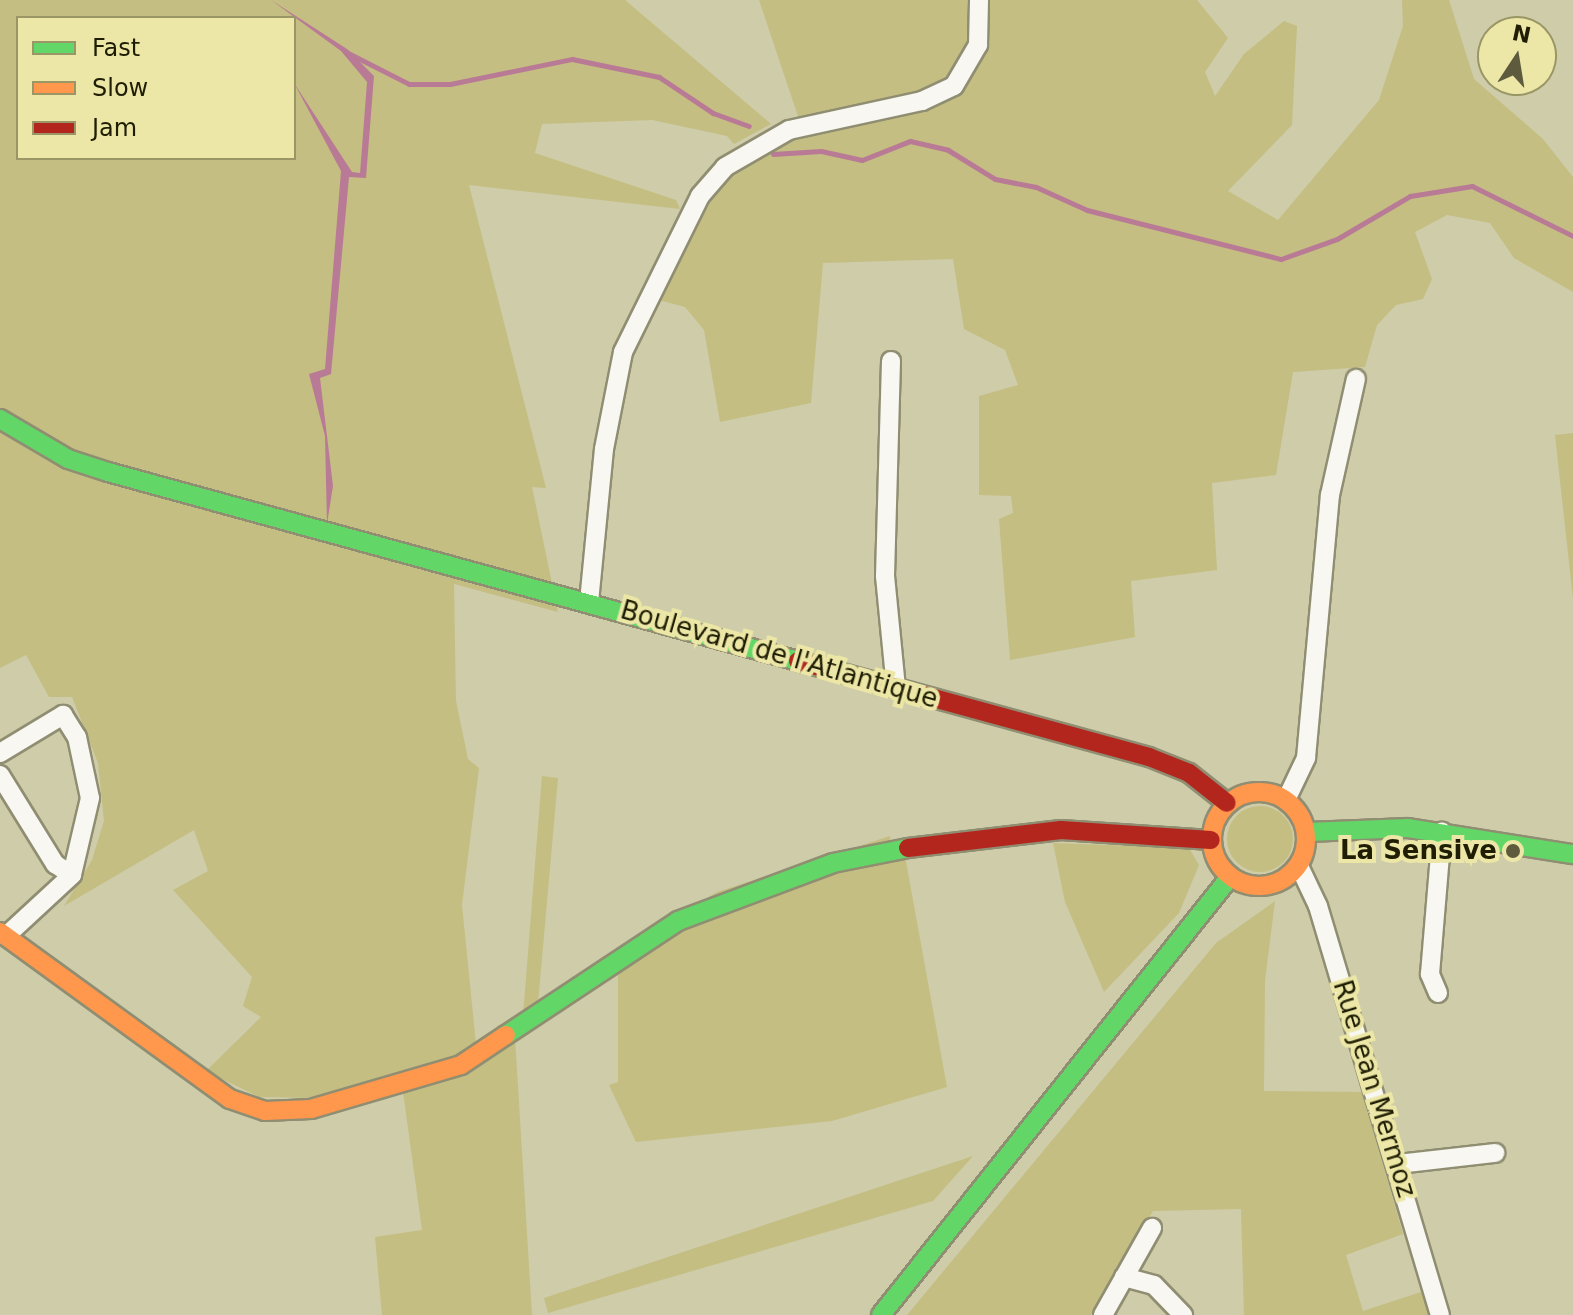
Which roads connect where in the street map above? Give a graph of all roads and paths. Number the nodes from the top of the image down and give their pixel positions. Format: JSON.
{"nodes":[{"id":1,"x":979,"y":0,"type":"edge"},
{"id":2,"x":891,"y":361,"type":"dead end"},
{"id":3,"x":1356,"y":379,"type":"dead end"},
{"id":4,"x":0,"y":419,"type":"edge"},
{"id":5,"x":589,"y":602,"type":"junction"},
{"id":6,"x":896,"y":688,"type":"junction"},
{"id":7,"x":0,"y":753,"type":"edge"},
{"id":8,"x":0,"y":775,"type":"edge"},
{"id":9,"x":1286,"y":800,"type":"junction"},
{"id":10,"x":1227,"y":803,"type":"junction"},
{"id":11,"x":1307,"y":832,"type":"junction"},
{"id":12,"x":1442,"y":832,"type":"junction"},
{"id":13,"x":1211,"y":840,"type":"junction"},
{"id":14,"x":1573,"y":854,"type":"edge"},
{"id":15,"x":1299,"y":866,"type":"junction"},
{"id":16,"x":72,"y":875,"type":"junction"},
{"id":17,"x":1230,"y":877,"type":"junction"},
{"id":18,"x":3,"y":934,"type":"edge"},
{"id":19,"x":1438,"y":993,"type":"dead end"},
{"id":20,"x":1495,"y":1153,"type":"dead end"},
{"id":21,"x":1398,"y":1164,"type":"junction"},
{"id":22,"x":1152,"y":1228,"type":"dead end"},
{"id":23,"x":1124,"y":1277,"type":"junction"},
{"id":24,"x":881,"y":1315,"type":"edge"},
{"id":25,"x":1103,"y":1315,"type":"edge"},
{"id":26,"x":1183,"y":1315,"type":"edge"},
{"id":27,"x":1440,"y":1315,"type":"edge"}],
"edges":[{"from":1,"to":5,"type":"street"},
{"from":2,"to":6,"type":"street"},
{"from":3,"to":9,"type":"street"},
{"from":4,"to":5,"type":"main road","name":"Boulevard de l'Atlantique"},
{"from":5,"to":6,"type":"main road","name":"Boulevard de l'Atlantique"},
{"from":6,"to":10,"type":"main road","name":"Boulevard de l'Atlantique"},
{"from":7,"to":16,"type":"street"},
{"from":8,"to":16,"type":"street"},
{"from":9,"to":10,"type":"main road"},
{"from":9,"to":11,"type":"main road"},
{"from":10,"to":13,"type":"main road"},
{"from":11,"to":12,"type":"main road"},
{"from":11,"to":15,"type":"main road"},
{"from":12,"to":14,"type":"main road"},
{"from":12,"to":19,"type":"street"},
{"from":13,"to":17,"type":"main road"},
{"from":13,"to":18,"type":"main road"},
{"from":15,"to":17,"type":"main road"},
{"from":15,"to":21,"type":"street","name":"Rue Jean Mermoz"},
{"from":16,"to":18,"type":"street"},
{"from":17,"to":24,"type":"main road"},
{"from":20,"to":21,"type":"street"},
{"from":21,"to":27,"type":"street","name":"Rue Jean Mermoz"},
{"from":22,"to":23,"type":"street"},
{"from":23,"to":25,"type":"street"},
{"from":23,"to":26,"type":"street"}]}
